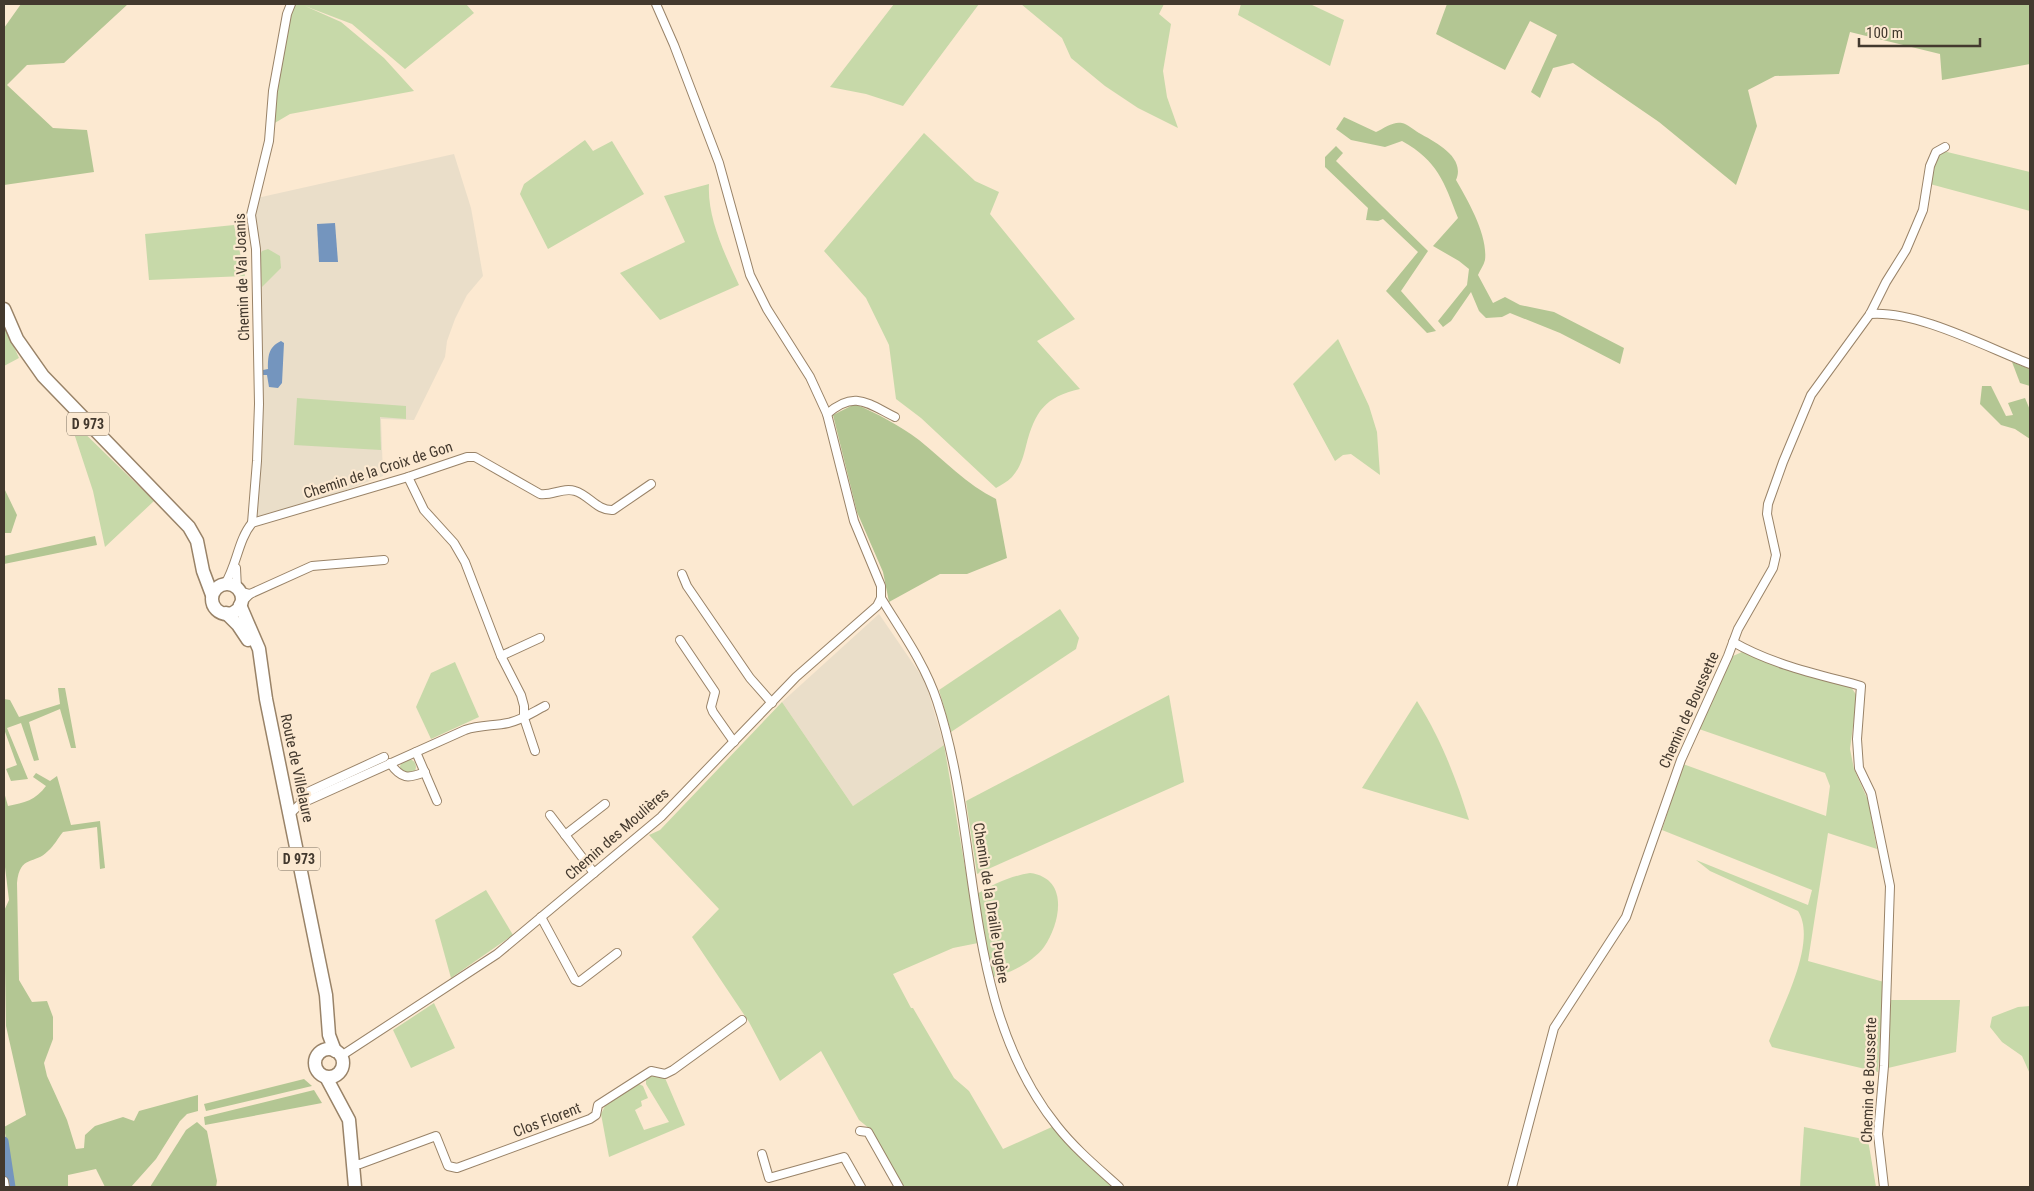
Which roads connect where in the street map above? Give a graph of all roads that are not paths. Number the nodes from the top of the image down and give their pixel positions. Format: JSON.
{"nodes":[{"id":1,"x":291,"y":4,"type":"edge"},
{"id":2,"x":656,"y":4,"type":"edge"},
{"id":3,"x":1945,"y":147,"type":"dead end"},
{"id":4,"x":4,"y":309,"type":"edge"},
{"id":5,"x":1870,"y":314,"type":"junction"},
{"id":6,"x":2030,"y":364,"type":"edge"},
{"id":7,"x":828,"y":414,"type":"junction"},
{"id":8,"x":895,"y":417,"type":"dead end"},
{"id":9,"x":408,"y":477,"type":"junction"},
{"id":10,"x":651,"y":484,"type":"dead end"},
{"id":11,"x":252,"y":523,"type":"junction"},
{"id":12,"x":384,"y":560,"type":"dead end"},
{"id":13,"x":237,"y":561,"type":"junction"},
{"id":14,"x":202,"y":565,"type":"junction"},
{"id":15,"x":682,"y":574,"type":"dead end"},
{"id":16,"x":225,"y":584,"type":"junction"},
{"id":17,"x":212,"y":595,"type":"junction"},
{"id":18,"x":241,"y":596,"type":"junction"},
{"id":19,"x":881,"y":598,"type":"junction"},
{"id":20,"x":226,"y":613,"type":"junction"},
{"id":21,"x":540,"y":638,"type":"dead end"},
{"id":22,"x":680,"y":640,"type":"dead end"},
{"id":23,"x":1733,"y":642,"type":"junction"},
{"id":24,"x":500,"y":656,"type":"junction"},
{"id":25,"x":264,"y":685,"type":"junction"},
{"id":26,"x":772,"y":703,"type":"junction"},
{"id":27,"x":545,"y":706,"type":"dead end"},
{"id":28,"x":524,"y":718,"type":"junction"},
{"id":29,"x":734,"y":742,"type":"junction"},
{"id":30,"x":535,"y":751,"type":"dead end"},
{"id":31,"x":416,"y":752,"type":"junction"},
{"id":32,"x":384,"y":757,"type":"dead end"},
{"id":33,"x":390,"y":763,"type":"junction"},
{"id":34,"x":425,"y":772,"type":"junction"},
{"id":35,"x":301,"y":798,"type":"junction"},
{"id":36,"x":287,"y":799,"type":"junction"},
{"id":37,"x":311,"y":799,"type":"junction"},
{"id":38,"x":438,"y":801,"type":"dead end"},
{"id":39,"x":605,"y":804,"type":"dead end"},
{"id":40,"x":290,"y":814,"type":"junction"},
{"id":41,"x":550,"y":815,"type":"dead end"},
{"id":42,"x":565,"y":835,"type":"junction"},
{"id":43,"x":594,"y":873,"type":"junction"},
{"id":44,"x":541,"y":917,"type":"junction"},
{"id":45,"x":617,"y":953,"type":"dead end"},
{"id":46,"x":742,"y":1020,"type":"dead end"},
{"id":47,"x":333,"y":1052,"type":"junction"},
{"id":48,"x":332,"y":1075,"type":"junction"},
{"id":49,"x":860,"y":1131,"type":"dead end"},
{"id":50,"x":762,"y":1154,"type":"dead end"},
{"id":51,"x":354,"y":1164,"type":"junction"},
{"id":52,"x":4,"y":1181,"type":"edge"},
{"id":53,"x":5,"y":1187,"type":"edge"},
{"id":54,"x":355,"y":1187,"type":"edge"},
{"id":55,"x":861,"y":1187,"type":"edge"},
{"id":56,"x":899,"y":1187,"type":"edge"},
{"id":57,"x":1119,"y":1187,"type":"edge"},
{"id":58,"x":1512,"y":1187,"type":"edge"},
{"id":59,"x":1884,"y":1187,"type":"edge"}],
"edges":[{"from":1,"to":11,"type":"street","name":"Chemin de Val Joanis"},
{"from":2,"to":7,"type":"street","name":"Chemin de la Draille Pugère"},
{"from":3,"to":5,"type":"street"},
{"from":4,"to":14,"type":"main road","number":"D 973"},
{"from":5,"to":6,"type":"street"},
{"from":5,"to":23,"type":"street"},
{"from":7,"to":8,"type":"street"},
{"from":7,"to":19,"type":"street","name":"Chemin de la Draille Pugère"},
{"from":9,"to":10,"type":"street","name":"Chemin de la Croix de Gon"},
{"from":9,"to":11,"type":"street","name":"Chemin de la Croix de Gon"},
{"from":9,"to":24,"type":"street"},
{"from":11,"to":13,"type":"street"},
{"from":12,"to":18,"type":"street"},
{"from":13,"to":16,"type":"street"},
{"from":13,"to":18,"type":"street"},
{"from":14,"to":16,"type":"main road"},
{"from":14,"to":17,"type":"main road","number":"D 973"},
{"from":15,"to":26,"type":"street"},
{"from":16,"to":17,"type":"main road"},
{"from":16,"to":18,"type":"main road"},
{"from":17,"to":20,"type":"main road"},
{"from":18,"to":20,"type":"main road"},
{"from":18,"to":25,"type":"main road","name":"Route de Villelaure","number":"D 973"},
{"from":19,"to":26,"type":"street","name":"Chemin des Moulières"},
{"from":19,"to":57,"type":"street","name":"Chemin de la Draille Pugère"},
{"from":20,"to":25,"type":"main road","name":"Route de Villelaure","number":"D 973"},
{"from":21,"to":24,"type":"street"},
{"from":22,"to":29,"type":"street"},
{"from":23,"to":58,"type":"street","name":"Chemin de Boussette"},
{"from":23,"to":59,"type":"street","name":"Chemin de Boussette"},
{"from":24,"to":28,"type":"street"},
{"from":25,"to":36,"type":"main road","name":"Route de Villelaure","number":"D 973"},
{"from":26,"to":29,"type":"street","name":"Chemin des Moulières"},
{"from":27,"to":28,"type":"street"},
{"from":28,"to":30,"type":"street"},
{"from":28,"to":31,"type":"street"},
{"from":29,"to":43,"type":"street","name":"Chemin des Moulières"},
{"from":31,"to":33,"type":"street"},
{"from":31,"to":34,"type":"street"},
{"from":32,"to":35,"type":"street"},
{"from":33,"to":34,"type":"street"},
{"from":33,"to":37,"type":"street"},
{"from":34,"to":38,"type":"street"},
{"from":35,"to":36,"type":"street"},
{"from":35,"to":37,"type":"street"},
{"from":36,"to":40,"type":"main road","name":"Route de Villelaure","number":"D 973"},
{"from":37,"to":40,"type":"street"},
{"from":39,"to":42,"type":"street"},
{"from":40,"to":47,"type":"main road","name":"Route de Villelaure","number":"D 973"},
{"from":41,"to":42,"type":"street"},
{"from":42,"to":43,"type":"street"},
{"from":43,"to":44,"type":"street","name":"Chemin des Moulières"},
{"from":44,"to":45,"type":"street"},
{"from":44,"to":47,"type":"street","name":"Chemin des Moulières"},
{"from":46,"to":51,"type":"street","name":"Clos Florent"},
{"from":47,"to":48,"type":"main road"},
{"from":47,"to":48,"type":"main road"},
{"from":48,"to":51,"type":"main road"},
{"from":49,"to":56,"type":"street"},
{"from":50,"to":55,"type":"street"},
{"from":51,"to":54,"type":"main road"},
{"from":52,"to":53,"type":"street"}]}
